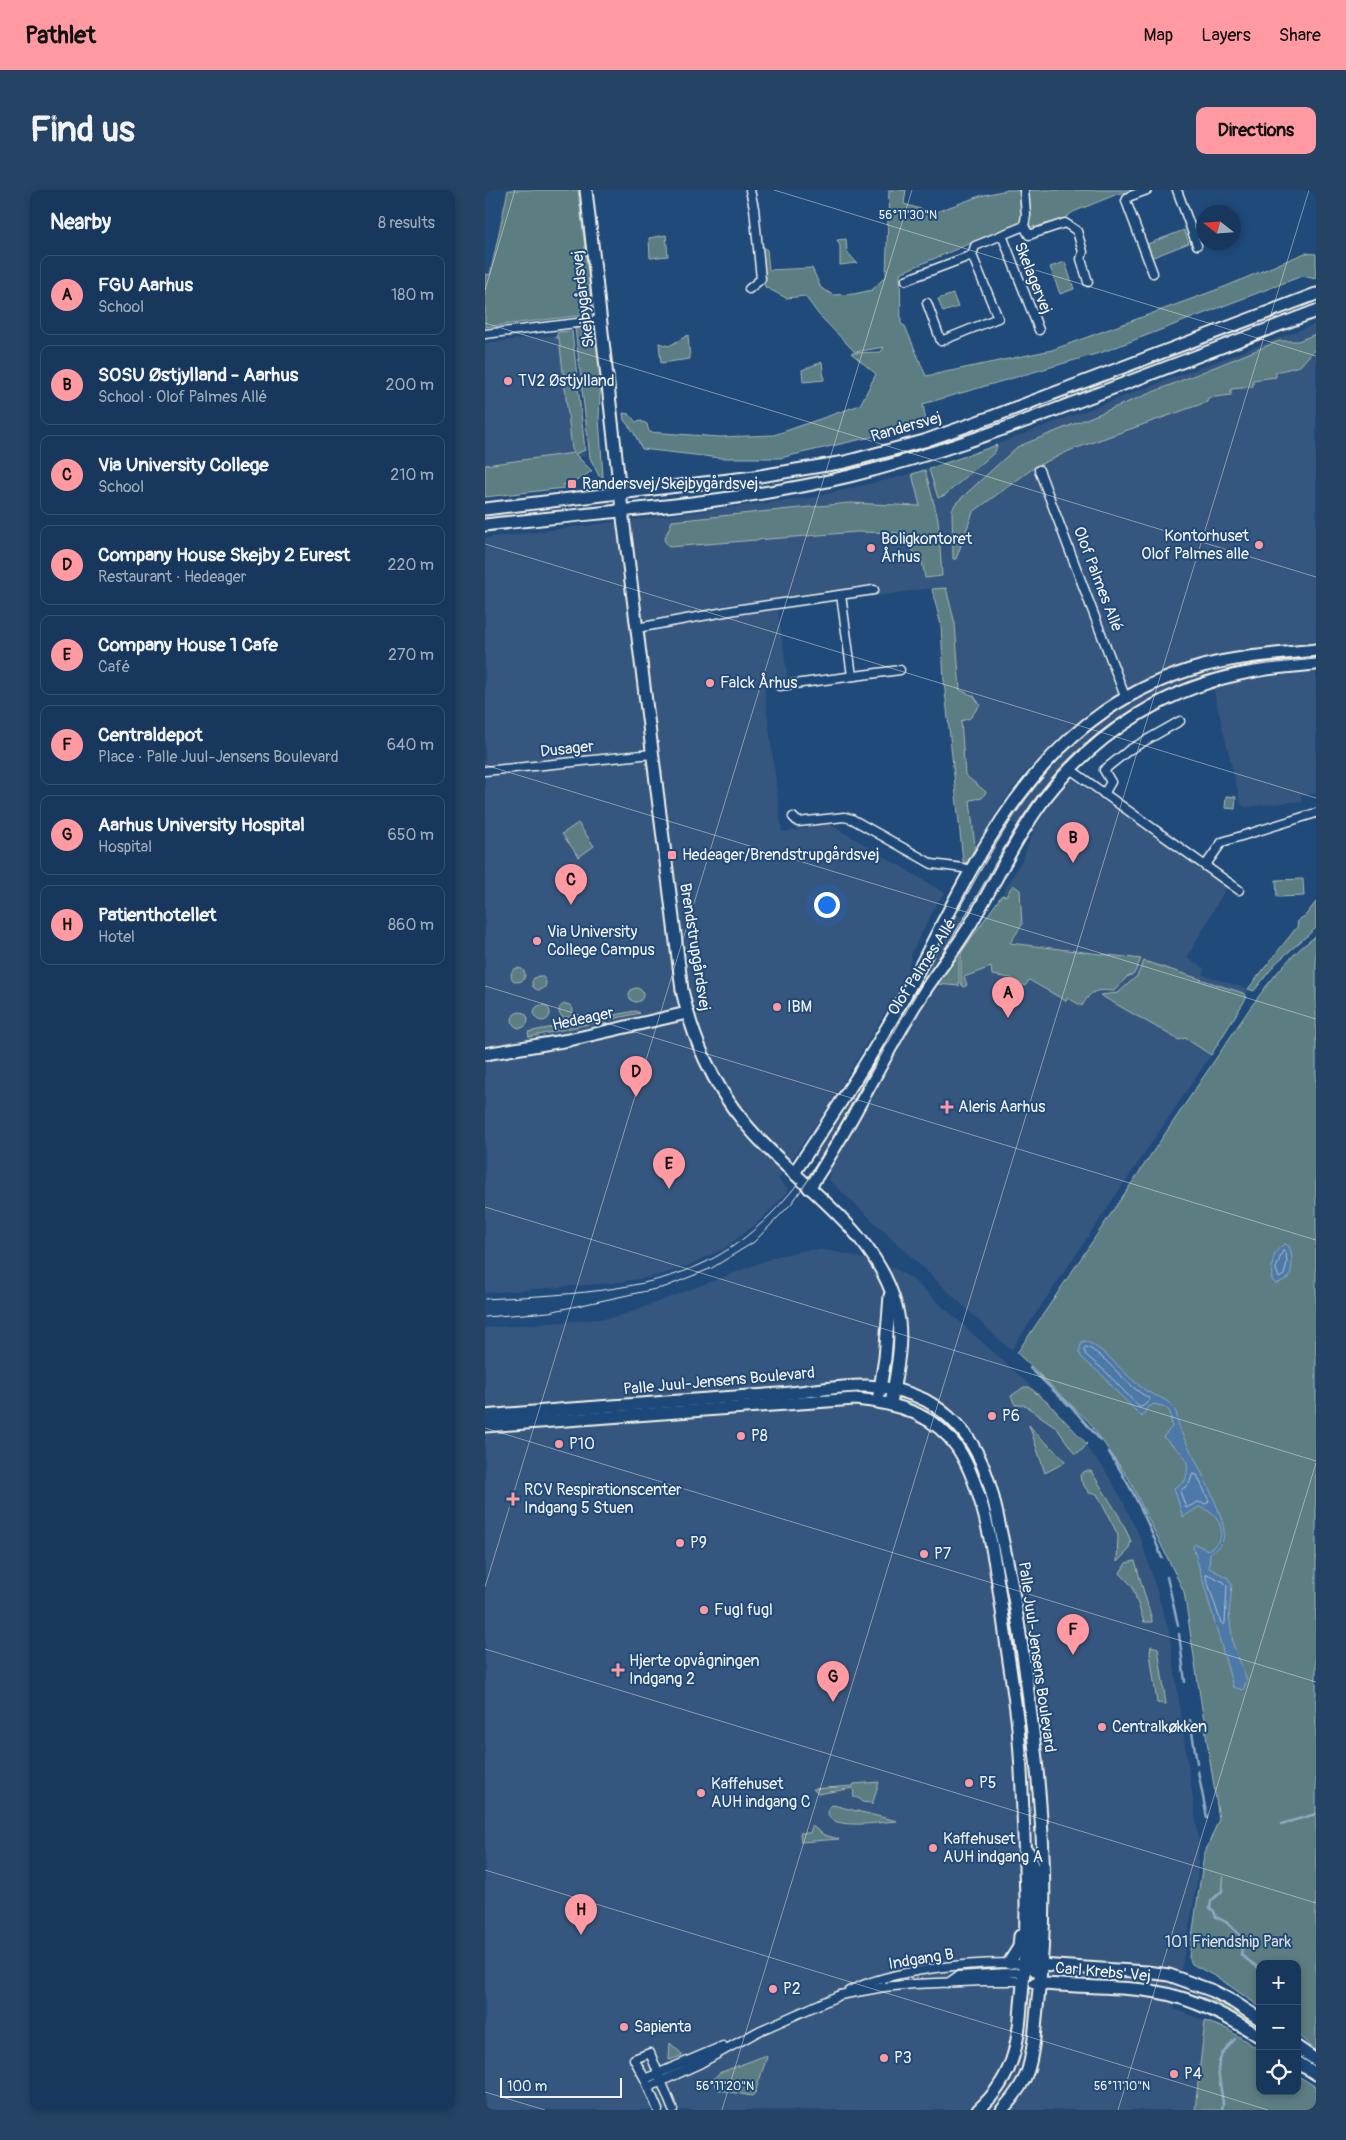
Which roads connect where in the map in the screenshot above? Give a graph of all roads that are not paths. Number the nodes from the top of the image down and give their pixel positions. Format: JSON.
{"nodes":[{"id":1,"x":586,"y":190,"type":"edge"},
{"id":2,"x":749,"y":190,"type":"edge"},
{"id":3,"x":1024,"y":190,"type":"edge"},
{"id":4,"x":1147,"y":190,"type":"edge"},
{"id":5,"x":1177,"y":190,"type":"edge"},
{"id":6,"x":1024,"y":226,"type":"junction"},
{"id":7,"x":1002,"y":235,"type":"junction"},
{"id":8,"x":1196,"y":242,"type":"edge"},
{"id":9,"x":972,"y":255,"type":"junction"},
{"id":10,"x":1153,"y":273,"type":"dead end"},
{"id":11,"x":906,"y":280,"type":"dead end"},
{"id":12,"x":1088,"y":282,"type":"dead end"},
{"id":13,"x":749,"y":289,"type":"dead end"},
{"id":14,"x":1316,"y":294,"type":"edge"},
{"id":15,"x":927,"y":303,"type":"dead end"},
{"id":16,"x":1316,"y":311,"type":"edge"},
{"id":17,"x":602,"y":320,"type":"junction"},
{"id":18,"x":1039,"y":330,"type":"dead end"},
{"id":19,"x":485,"y":334,"type":"edge"},
{"id":20,"x":1039,"y":470,"type":"dead end"},
{"id":21,"x":620,"y":493,"type":"junction"},
{"id":22,"x":485,"y":509,"type":"edge"},
{"id":23,"x":622,"y":510,"type":"junction"},
{"id":24,"x":485,"y":525,"type":"edge"},
{"id":25,"x":874,"y":590,"type":"dead end"},
{"id":26,"x":841,"y":595,"type":"junction"},
{"id":27,"x":637,"y":628,"type":"junction"},
{"id":28,"x":1316,"y":650,"type":"edge"},
{"id":29,"x":1316,"y":664,"type":"edge"},
{"id":30,"x":900,"y":670,"type":"dead end"},
{"id":31,"x":852,"y":676,"type":"junction"},
{"id":32,"x":779,"y":686,"type":"dead end"},
{"id":33,"x":1126,"y":699,"type":"junction"},
{"id":34,"x":1180,"y":721,"type":"dead end"},
{"id":35,"x":652,"y":754,"type":"junction"},
{"id":36,"x":1070,"y":769,"type":"junction"},
{"id":37,"x":485,"y":771,"type":"edge"},
{"id":38,"x":1104,"y":794,"type":"junction"},
{"id":39,"x":1316,"y":813,"type":"edge"},
{"id":40,"x":793,"y":817,"type":"dead end"},
{"id":41,"x":1205,"y":866,"type":"junction"},
{"id":42,"x":971,"y":872,"type":"junction"},
{"id":43,"x":1239,"y":890,"type":"dead end"},
{"id":44,"x":687,"y":1012,"type":"junction"},
{"id":45,"x":485,"y":1054,"type":"edge"},
{"id":46,"x":794,"y":1173,"type":"junction"},
{"id":47,"x":809,"y":1188,"type":"junction"},
{"id":48,"x":891,"y":1292,"type":"junction"},
{"id":49,"x":884,"y":1392,"type":"junction"},
{"id":50,"x":485,"y":1416,"type":"edge"},
{"id":51,"x":485,"y":1426,"type":"edge"},
{"id":52,"x":1024,"y":1838,"type":"junction"},
{"id":53,"x":1025,"y":1882,"type":"junction"},
{"id":54,"x":1009,"y":1963,"type":"junction"},
{"id":55,"x":1030,"y":1969,"type":"junction"},
{"id":56,"x":1040,"y":1983,"type":"junction"},
{"id":57,"x":840,"y":1995,"type":"junction"},
{"id":58,"x":1256,"y":2016,"type":"edge"},
{"id":59,"x":1256,"y":2035,"type":"edge"},
{"id":60,"x":748,"y":2037,"type":"junction"},
{"id":61,"x":1301,"y":2050,"type":"edge"},
{"id":62,"x":1316,"y":2060,"type":"edge"},
{"id":63,"x":1301,"y":2065,"type":"edge"},
{"id":64,"x":658,"y":2073,"type":"junction"},
{"id":65,"x":1316,"y":2074,"type":"edge"},
{"id":66,"x":645,"y":2078,"type":"junction"},
{"id":67,"x":662,"y":2081,"type":"junction"},
{"id":68,"x":649,"y":2087,"type":"junction"},
{"id":69,"x":658,"y":2110,"type":"edge"},
{"id":70,"x":673,"y":2110,"type":"edge"},
{"id":71,"x":978,"y":2110,"type":"edge"},
{"id":72,"x":1002,"y":2110,"type":"edge"}],
"edges":[{"from":1,"to":17,"type":"street","name":"Skejbygårdsvej"},
{"from":2,"to":13,"type":"street"},
{"from":3,"to":6,"type":"street","name":"Skelagervej"},
{"from":4,"to":10,"type":"street"},
{"from":5,"to":8,"type":"street"},
{"from":6,"to":7,"type":"street","name":"Skelagervej"},
{"from":6,"to":12,"type":"street","name":"Skelagervej"},
{"from":7,"to":9,"type":"street","name":"Skelagervej"},
{"from":7,"to":18,"type":"street","name":"Skelagervej"},
{"from":9,"to":11,"type":"street","name":"Skelagervej"},
{"from":9,"to":15,"type":"street"},
{"from":14,"to":21,"type":"street","name":"Randersvej"},
{"from":16,"to":23,"type":"street","name":"Randersvej"},
{"from":17,"to":19,"type":"street"},
{"from":17,"to":21,"type":"street","name":"Skejbygårdsvej"},
{"from":20,"to":33,"type":"street","name":"Olof Palmes Allé"},
{"from":21,"to":22,"type":"street","name":"Randersvej"},
{"from":21,"to":23,"type":"street","name":"Skejbygårdsvej"},
{"from":23,"to":24,"type":"street","name":"Randersvej"},
{"from":23,"to":27,"type":"street","name":"Brendstrupgårdsvej"},
{"from":25,"to":26,"type":"street"},
{"from":26,"to":27,"type":"street"},
{"from":26,"to":31,"type":"street"},
{"from":27,"to":35,"type":"street","name":"Brendstrupgårdsvej"},
{"from":28,"to":33,"type":"street","name":"Olof Palmes Allé"},
{"from":29,"to":36,"type":"street","name":"Olof Palmes Allé"},
{"from":30,"to":31,"type":"street"},
{"from":31,"to":32,"type":"street"},
{"from":33,"to":42,"type":"street","name":"Olof Palmes Allé"},
{"from":34,"to":38,"type":"street"},
{"from":35,"to":37,"type":"street","name":"Dusager"},
{"from":35,"to":44,"type":"street","name":"Brendstrupgårdsvej"},
{"from":36,"to":38,"type":"street"},
{"from":36,"to":47,"type":"street","name":"Olof Palmes Allé"},
{"from":38,"to":41,"type":"street"},
{"from":39,"to":41,"type":"street"},
{"from":40,"to":42,"type":"street"},
{"from":41,"to":43,"type":"street"},
{"from":42,"to":46,"type":"street","name":"Olof Palmes Allé"},
{"from":44,"to":45,"type":"street","name":"Hedeager"},
{"from":44,"to":46,"type":"street","name":"Brendstrupgårdsvej"},
{"from":46,"to":47,"type":"street","name":"Brendstrupgårdsvej"},
{"from":47,"to":48,"type":"street","name":"Brendstrupgårdsvej"},
{"from":48,"to":49,"type":"street"},
{"from":48,"to":49,"type":"street","name":"Brendstrupgårdsvej"},
{"from":49,"to":50,"type":"street","name":"Palle Juul-Jensens Boulevard"},
{"from":49,"to":51,"type":"street","name":"Palle Juul-Jensens Boulevard"},
{"from":49,"to":52,"type":"street","name":"Palle Juul-Jensens Boulevard"},
{"from":49,"to":55,"type":"street","name":"Palle Juul-Jensens Boulevard"},
{"from":52,"to":53,"type":"street","name":"Palle Juul-Jensens Boulevard"},
{"from":52,"to":55,"type":"street"},
{"from":53,"to":54,"type":"street"},
{"from":53,"to":55,"type":"street","name":"Palle Juul-Jensens Boulevard"},
{"from":54,"to":55,"type":"street","name":"Indgang B"},
{"from":54,"to":57,"type":"street","name":"Indgang B"},
{"from":55,"to":56,"type":"street","name":"Palle Juul-Jensens Boulevard"},
{"from":55,"to":56,"type":"street","name":"Carl Krebs' Vej"},
{"from":55,"to":57,"type":"street"},
{"from":55,"to":58,"type":"street","name":"Carl Krebs' Vej"},
{"from":55,"to":71,"type":"street","name":"Palle Juul-Jensens Boulevard"},
{"from":56,"to":59,"type":"street","name":"Carl Krebs' Vej"},
{"from":56,"to":72,"type":"street","name":"Palle Juul-Jensens Boulevard"},
{"from":57,"to":60,"type":"street"},
{"from":60,"to":64,"type":"street"},
{"from":60,"to":67,"type":"street"},
{"from":61,"to":62,"type":"street"},
{"from":63,"to":65,"type":"street"},
{"from":64,"to":66,"type":"street"},
{"from":64,"to":66,"type":"street"},
{"from":64,"to":67,"type":"street"},
{"from":66,"to":68,"type":"street"},
{"from":67,"to":68,"type":"street"},
{"from":67,"to":70,"type":"street"},
{"from":68,"to":69,"type":"street"}]}
